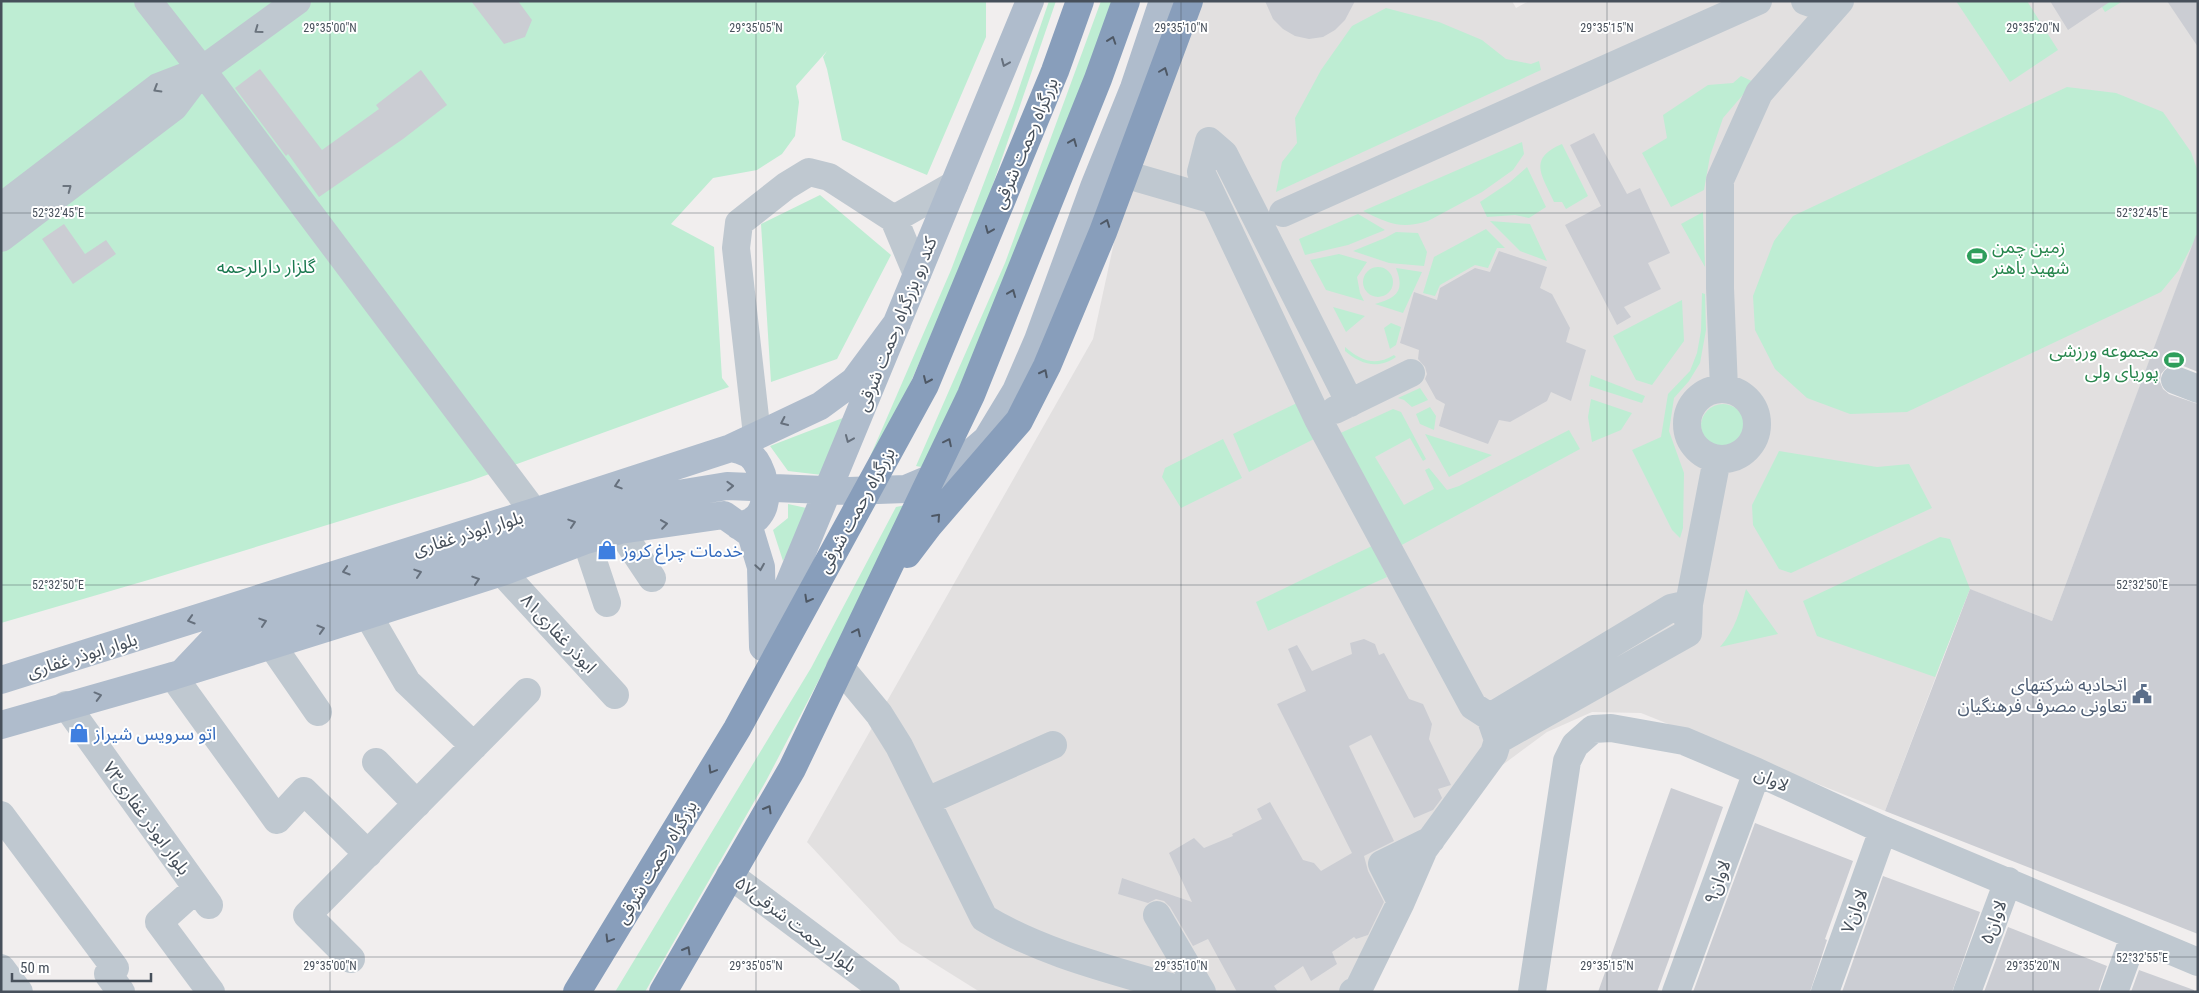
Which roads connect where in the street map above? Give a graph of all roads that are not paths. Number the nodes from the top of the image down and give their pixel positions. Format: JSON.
{"nodes":[{"id":1,"x":148,"y":1,"type":"edge"},
{"id":2,"x":297,"y":1,"type":"edge"},
{"id":3,"x":1016,"y":1,"type":"edge"},
{"id":4,"x":1030,"y":1,"type":"edge"},
{"id":5,"x":1080,"y":1,"type":"edge"},
{"id":6,"x":1126,"y":1,"type":"edge"},
{"id":7,"x":1163,"y":1,"type":"edge"},
{"id":8,"x":1189,"y":1,"type":"edge"},
{"id":9,"x":1758,"y":1,"type":"edge"},
{"id":10,"x":1805,"y":1,"type":"edge"},
{"id":11,"x":1836,"y":6,"type":"edge"},
{"id":12,"x":1017,"y":34,"type":"junction"},
{"id":13,"x":202,"y":70,"type":"junction"},
{"id":14,"x":1124,"y":174,"type":"junction"},
{"id":15,"x":954,"y":185,"type":"junction"},
{"id":16,"x":1214,"y":200,"type":"junction"},
{"id":17,"x":1,"y":207,"type":"edge"},
{"id":18,"x":1283,"y":213,"type":"dead end"},
{"id":19,"x":894,"y":219,"type":"junction"},
{"id":20,"x":1,"y":238,"type":"edge"},
{"id":21,"x":917,"y":274,"type":"junction"},
{"id":22,"x":897,"y":323,"type":"junction"},
{"id":23,"x":1411,"y":373,"type":"dead end"},
{"id":24,"x":1724,"y":389,"type":"junction"},
{"id":25,"x":1350,"y":403,"type":"junction"},
{"id":26,"x":1318,"y":419,"type":"junction"},
{"id":27,"x":757,"y":435,"type":"junction"},
{"id":28,"x":730,"y":448,"type":"junction"},
{"id":29,"x":1717,"y":458,"type":"junction"},
{"id":30,"x":534,"y":512,"type":"junction"},
{"id":31,"x":739,"y":526,"type":"junction"},
{"id":32,"x":620,"y":530,"type":"junction"},
{"id":33,"x":586,"y":540,"type":"junction"},
{"id":34,"x":502,"y":572,"type":"junction"},
{"id":35,"x":652,"y":578,"type":"dead end"},
{"id":36,"x":874,"y":596,"type":"junction"},
{"id":37,"x":607,"y":603,"type":"dead end"},
{"id":38,"x":368,"y":615,"type":"junction"},
{"id":39,"x":271,"y":644,"type":"junction"},
{"id":40,"x":763,"y":647,"type":"junction"},
{"id":41,"x":840,"y":667,"type":"junction"},
{"id":42,"x":177,"y":674,"type":"junction"},
{"id":43,"x":1,"y":680,"type":"edge"},
{"id":44,"x":527,"y":692,"type":"dead end"},
{"id":45,"x":615,"y":695,"type":"dead end"},
{"id":46,"x":66,"y":705,"type":"junction"},
{"id":47,"x":318,"y":712,"type":"dead end"},
{"id":48,"x":1,"y":725,"type":"edge"},
{"id":49,"x":1494,"y":728,"type":"junction"},
{"id":50,"x":737,"y":729,"type":"junction"},
{"id":51,"x":1053,"y":745,"type":"dead end"},
{"id":52,"x":474,"y":746,"type":"junction"},
{"id":53,"x":376,"y":762,"type":"dead end"},
{"id":54,"x":1757,"y":772,"type":"junction"},
{"id":55,"x":927,"y":802,"type":"junction"},
{"id":56,"x":417,"y":804,"type":"junction"},
{"id":57,"x":1,"y":815,"type":"edge"},
{"id":58,"x":1883,"y":830,"type":"junction"},
{"id":59,"x":368,"y":854,"type":"junction"},
{"id":60,"x":730,"y":875,"type":"junction"},
{"id":61,"x":2008,"y":881,"type":"junction"},
{"id":62,"x":1157,"y":915,"type":"dead end"},
{"id":63,"x":2134,"y":936,"type":"junction"},
{"id":64,"x":351,"y":958,"type":"dead end"},
{"id":65,"x":2198,"y":962,"type":"edge"},
{"id":66,"x":1,"y":968,"type":"edge"},
{"id":67,"x":665,"y":991,"type":"edge"},
{"id":68,"x":19,"y":992,"type":"edge"},
{"id":69,"x":121,"y":992,"type":"edge"},
{"id":70,"x":211,"y":992,"type":"edge"},
{"id":71,"x":577,"y":992,"type":"edge"},
{"id":72,"x":886,"y":992,"type":"edge"},
{"id":73,"x":1186,"y":992,"type":"edge"},
{"id":74,"x":1202,"y":992,"type":"edge"},
{"id":75,"x":1353,"y":992,"type":"edge"},
{"id":76,"x":1532,"y":992,"type":"edge"},
{"id":77,"x":1676,"y":992,"type":"edge"},
{"id":78,"x":1825,"y":992,"type":"edge"},
{"id":79,"x":1967,"y":992,"type":"edge"},
{"id":80,"x":2114,"y":992,"type":"edge"}],
"edges":[{"from":1,"to":13,"type":"street"},
{"from":2,"to":13,"type":"street","one_way":true},
{"from":3,"to":12,"type":"street"},
{"from":4,"to":12,"type":"main road","name":"کند رو بزرگراه رحمت شرقی"},
{"from":5,"to":50,"type":"highway","name":"بزرگراه رحمت شرقی","one_way":true},
{"from":36,"to":6,"type":"highway","one_way":true},
{"from":42,"to":7,"type":"main road","one_way":true},
{"from":14,"to":8,"type":"highway","one_way":true},
{"from":9,"to":18,"type":"street"},
{"from":10,"to":11,"type":"street"},
{"from":11,"to":24,"type":"street"},
{"from":12,"to":15,"type":"main road","name":"کند رو بزرگراه رحمت شرقی","one_way":true},
{"from":13,"to":17,"type":"street","one_way":true},
{"from":20,"to":13,"type":"street","one_way":true},
{"from":13,"to":30,"type":"street"},
{"from":14,"to":16,"type":"street"},
{"from":36,"to":14,"type":"highway","one_way":true},
{"from":15,"to":19,"type":"street"},
{"from":15,"to":21,"type":"main road","name":"کند رو بزرگراه رحمت شرقی"},
{"from":16,"to":25,"type":"street"},
{"from":16,"to":26,"type":"street"},
{"from":19,"to":21,"type":"street"},
{"from":19,"to":27,"type":"street"},
{"from":21,"to":22,"type":"main road","name":"کند رو بزرگراه رحمت شرقی"},
{"from":22,"to":27,"type":"main road","name":"بلوار ابوذر غفاری","one_way":true},
{"from":22,"to":40,"type":"main road","name":"کند رو بزرگراه رحمت شرقی","one_way":true},
{"from":23,"to":25,"type":"street"},
{"from":24,"to":29,"type":"street"},
{"from":24,"to":29,"type":"street"},
{"from":25,"to":26,"type":"street"},
{"from":26,"to":49,"type":"street"},
{"from":27,"to":28,"type":"main road","name":"بلوار ابوذر غفاری"},
{"from":28,"to":30,"type":"main road","name":"بلوار ابوذر غفاری","one_way":true},
{"from":28,"to":31,"type":"main road"},
{"from":29,"to":49,"type":"street"},
{"from":30,"to":43,"type":"main road","name":"بلوار ابوذر غفاری","one_way":true},
{"from":32,"to":31,"type":"main road","one_way":true},
{"from":31,"to":40,"type":"main road","one_way":true},
{"from":32,"to":33,"type":"main road"},
{"from":32,"to":35,"type":"street"},
{"from":33,"to":34,"type":"main road"},
{"from":33,"to":37,"type":"street"},
{"from":38,"to":34,"type":"main road","one_way":true},
{"from":34,"to":45,"type":"street","name":"۸۱ابوذر غفاری"},
{"from":41,"to":36,"type":"highway","one_way":true},
{"from":39,"to":38,"type":"main road","one_way":true},
{"from":38,"to":52,"type":"street"},
{"from":39,"to":42,"type":"main road"},
{"from":39,"to":47,"type":"street"},
{"from":40,"to":50,"type":"main road"},
{"from":41,"to":55,"type":"street"},
{"from":60,"to":41,"type":"highway","one_way":true},
{"from":46,"to":42,"type":"main road","one_way":true},
{"from":42,"to":59,"type":"street"},
{"from":44,"to":52,"type":"street"},
{"from":46,"to":48,"type":"main road"},
{"from":46,"to":70,"type":"street","name":"بلوار ابوذر غفاری۷۳"},
{"from":49,"to":75,"type":"street"},
{"from":50,"to":71,"type":"highway","name":"بزرگراه رحمت شرقی","one_way":true},
{"from":51,"to":55,"type":"street"},
{"from":52,"to":56,"type":"street"},
{"from":53,"to":56,"type":"street"},
{"from":54,"to":58,"type":"street","name":"لاوان"},
{"from":54,"to":76,"type":"street","name":"لاوان"},
{"from":54,"to":77,"type":"street","name":"۹لاوان"},
{"from":55,"to":73,"type":"street"},
{"from":56,"to":59,"type":"street"},
{"from":57,"to":69,"type":"street"},
{"from":58,"to":61,"type":"street","name":"لاوان"},
{"from":58,"to":78,"type":"street","name":"۷لاوان"},
{"from":59,"to":64,"type":"street"},
{"from":67,"to":60,"type":"highway","one_way":true},
{"from":60,"to":72,"type":"street","name":"۵۷بلوار رحمت شرقی"},
{"from":61,"to":63,"type":"street","name":"لاوان"},
{"from":61,"to":79,"type":"street","name":"۵لاوان"},
{"from":62,"to":74,"type":"street"},
{"from":63,"to":65,"type":"street","name":"لاوان"},
{"from":63,"to":80,"type":"street"},
{"from":66,"to":68,"type":"street"}]}
